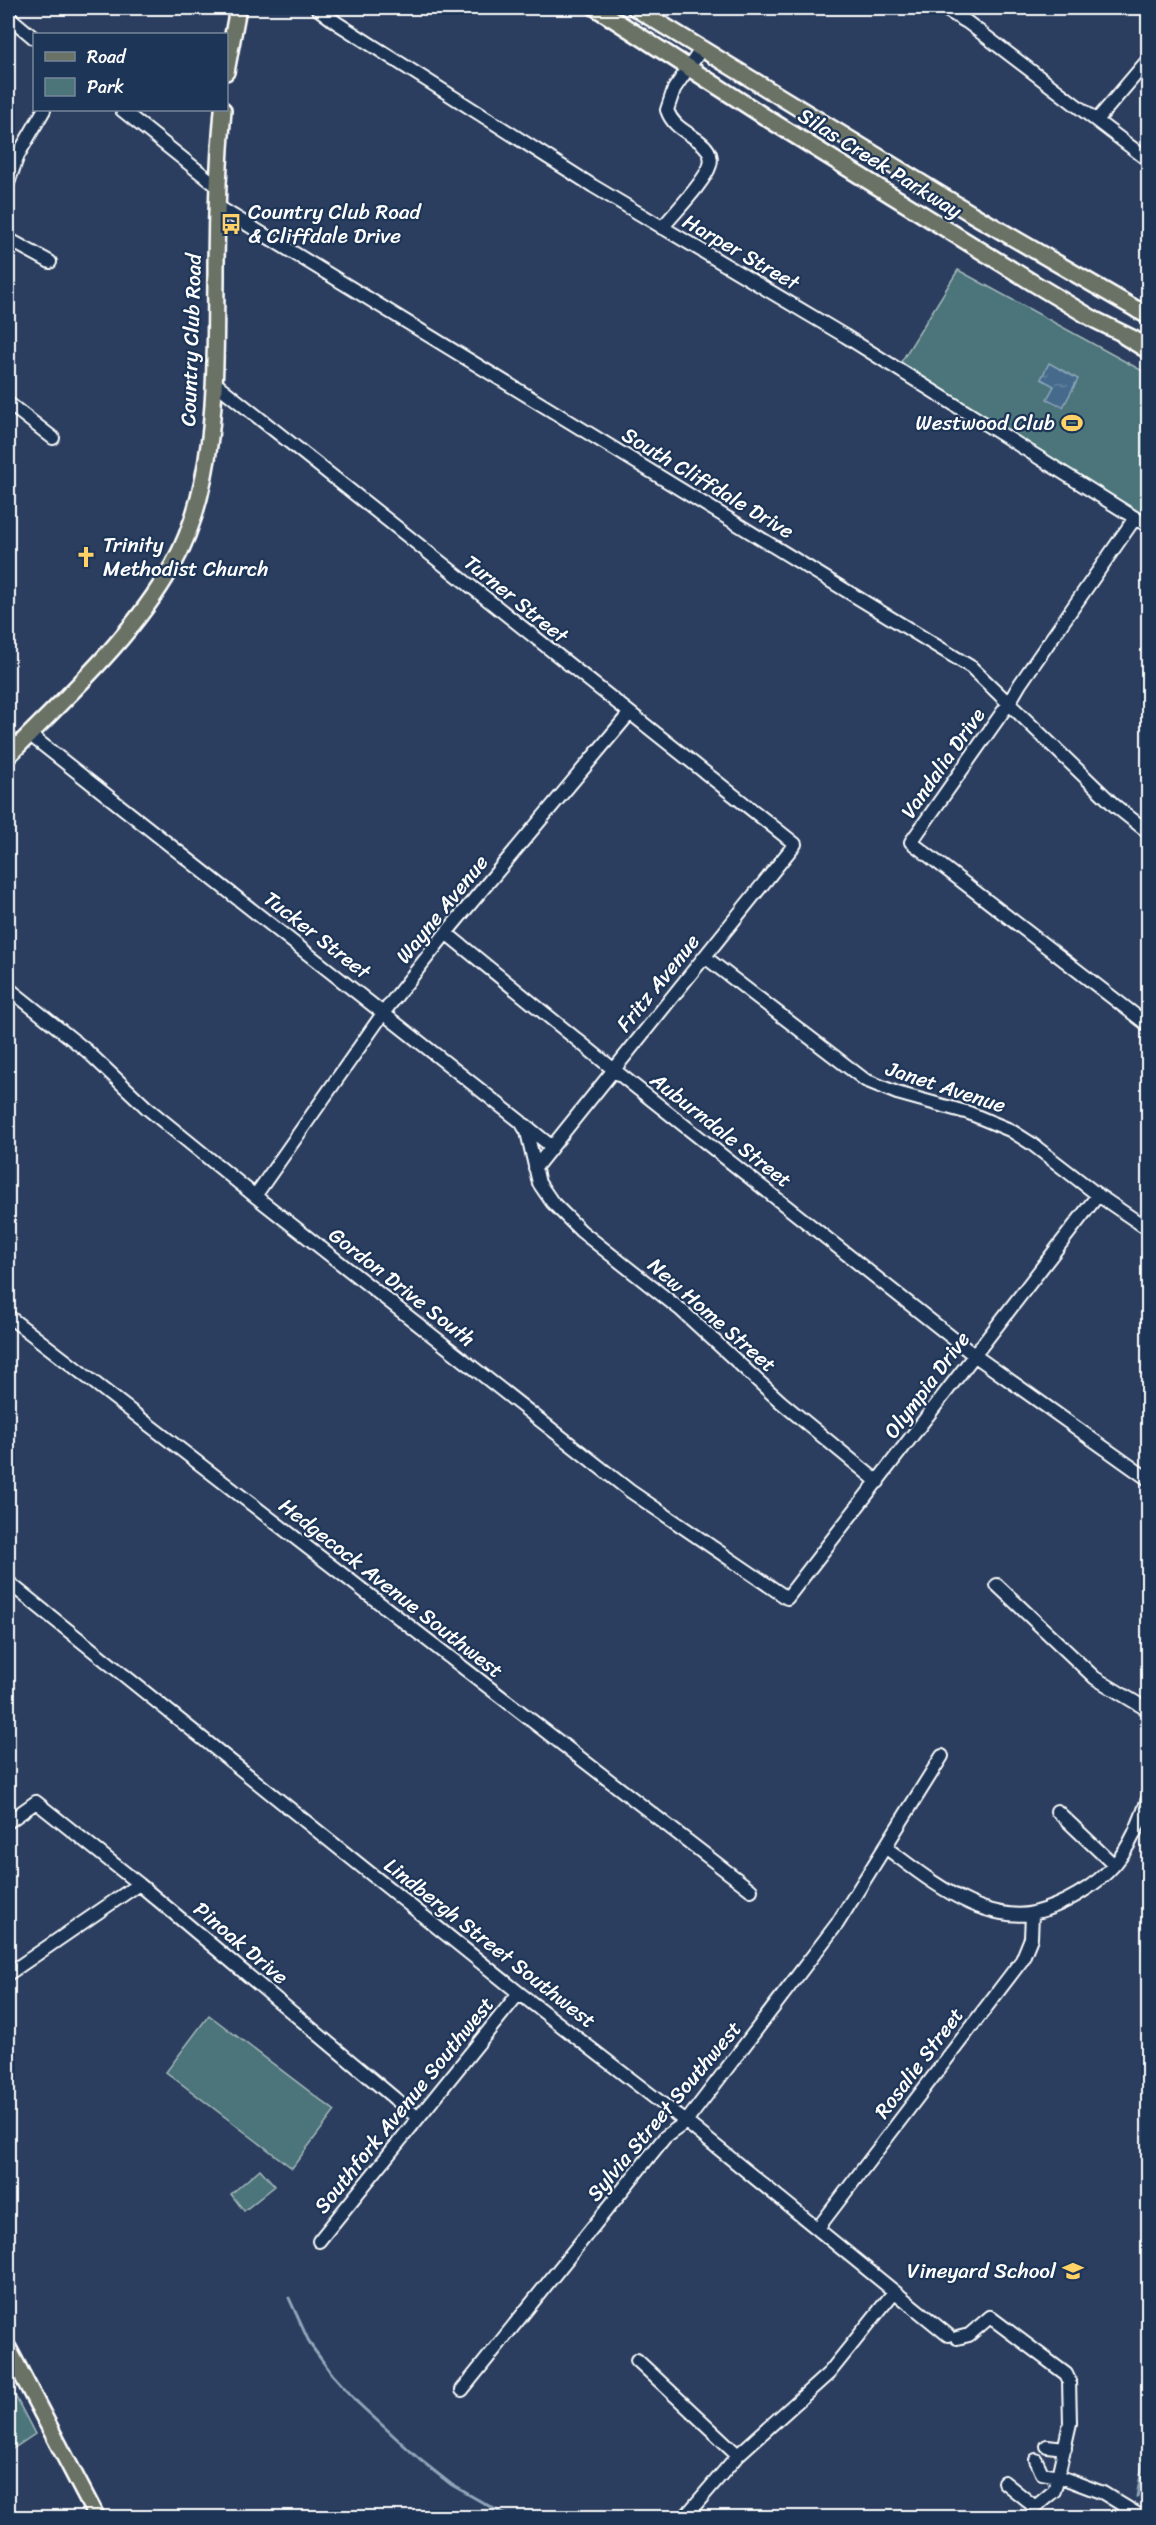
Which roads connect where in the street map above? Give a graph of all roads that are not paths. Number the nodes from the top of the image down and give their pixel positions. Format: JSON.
{"nodes":[{"id":1,"x":238,"y":8,"type":"edge"},
{"id":2,"x":317,"y":8,"type":"edge"},
{"id":3,"x":596,"y":8,"type":"edge"},
{"id":4,"x":635,"y":8,"type":"edge"},
{"id":5,"x":943,"y":8,"type":"edge"},
{"id":6,"x":8,"y":16,"type":"edge"},
{"id":7,"x":33,"y":37,"type":"edge"},
{"id":8,"x":702,"y":48,"type":"junction"},
{"id":9,"x":1149,"y":60,"type":"edge"},
{"id":10,"x":228,"y":61,"type":"edge"},
{"id":11,"x":690,"y":69,"type":"junction"},
{"id":12,"x":43,"y":111,"type":"edge"},
{"id":13,"x":123,"y":111,"type":"edge"},
{"id":14,"x":223,"y":111,"type":"edge"},
{"id":15,"x":1097,"y":120,"type":"junction"},
{"id":16,"x":1149,"y":160,"type":"edge"},
{"id":17,"x":8,"y":178,"type":"edge"},
{"id":18,"x":217,"y":186,"type":"junction"},
{"id":19,"x":216,"y":206,"type":"junction"},
{"id":20,"x":662,"y":228,"type":"junction"},
{"id":21,"x":8,"y":239,"type":"edge"},
{"id":22,"x":50,"y":262,"type":"dead end"},
{"id":23,"x":1145,"y":313,"type":"edge"},
{"id":24,"x":1125,"y":336,"type":"junction"},
{"id":25,"x":1149,"y":345,"type":"edge"},
{"id":26,"x":1149,"y":350,"type":"edge"},
{"id":27,"x":215,"y":383,"type":"junction"},
{"id":28,"x":8,"y":403,"type":"edge"},
{"id":29,"x":53,"y":438,"type":"dead end"},
{"id":30,"x":1135,"y":518,"type":"junction"},
{"id":31,"x":1149,"y":526,"type":"edge"},
{"id":32,"x":1009,"y":703,"type":"junction"},
{"id":33,"x":629,"y":714,"type":"junction"},
{"id":34,"x":29,"y":734,"type":"junction"},
{"id":35,"x":8,"y":756,"type":"edge"},
{"id":36,"x":1149,"y":832,"type":"edge"},
{"id":37,"x":795,"y":844,"type":"joint"},
{"id":38,"x":446,"y":933,"type":"junction"},
{"id":39,"x":705,"y":957,"type":"junction"},
{"id":40,"x":8,"y":988,"type":"edge"},
{"id":41,"x":384,"y":1012,"type":"junction"},
{"id":42,"x":1149,"y":1025,"type":"edge"},
{"id":43,"x":613,"y":1069,"type":"junction"},
{"id":44,"x":521,"y":1122,"type":"junction"},
{"id":45,"x":552,"y":1147,"type":"junction"},
{"id":46,"x":535,"y":1168,"type":"junction"},
{"id":47,"x":1098,"y":1195,"type":"junction"},
{"id":48,"x":255,"y":1196,"type":"junction"},
{"id":49,"x":1149,"y":1229,"type":"edge"},
{"id":50,"x":8,"y":1316,"type":"edge"},
{"id":51,"x":974,"y":1354,"type":"junction"},
{"id":52,"x":1149,"y":1479,"type":"edge"},
{"id":53,"x":878,"y":1482,"type":"junction"},
{"id":54,"x":8,"y":1582,"type":"edge"},
{"id":55,"x":998,"y":1585,"type":"dead end"},
{"id":56,"x":787,"y":1598,"type":"joint"},
{"id":57,"x":1149,"y":1710,"type":"edge"},
{"id":58,"x":942,"y":1756,"type":"dead end"},
{"id":59,"x":1149,"y":1799,"type":"edge"},
{"id":60,"x":1057,"y":1810,"type":"dead end"},
{"id":61,"x":8,"y":1822,"type":"edge"},
{"id":62,"x":885,"y":1847,"type":"junction"},
{"id":63,"x":1114,"y":1865,"type":"junction"},
{"id":64,"x":139,"y":1884,"type":"junction"},
{"id":65,"x":751,"y":1890,"type":"dead end"},
{"id":66,"x":1032,"y":1914,"type":"junction"},
{"id":67,"x":8,"y":1974,"type":"edge"},
{"id":68,"x":519,"y":1993,"type":"junction"},
{"id":69,"x":418,"y":2118,"type":"junction"},
{"id":70,"x":686,"y":2122,"type":"junction"},
{"id":71,"x":818,"y":2228,"type":"junction"},
{"id":72,"x":319,"y":2241,"type":"dead end"},
{"id":73,"x":894,"y":2292,"type":"junction"},
{"id":74,"x":8,"y":2348,"type":"edge"},
{"id":75,"x":637,"y":2360,"type":"dead end"},
{"id":76,"x":462,"y":2390,"type":"dead end"},
{"id":77,"x":1047,"y":2446,"type":"dead end"},
{"id":78,"x":1065,"y":2448,"type":"junction"},
{"id":79,"x":738,"y":2455,"type":"junction"},
{"id":80,"x":1036,"y":2460,"type":"dead end"},
{"id":81,"x":1058,"y":2476,"type":"junction"},
{"id":82,"x":1004,"y":2482,"type":"dead end"},
{"id":83,"x":97,"y":2517,"type":"edge"},
{"id":84,"x":684,"y":2517,"type":"edge"},
{"id":85,"x":1144,"y":2517,"type":"edge"}],
"edges":[{"from":1,"to":10,"type":"main road"},
{"from":2,"to":20,"type":"street","name":"Harper Street"},
{"from":3,"to":11,"type":"main road","name":"Silas Creek Parkway"},
{"from":4,"to":8,"type":"main road","name":"Silas Creek Parkway"},
{"from":5,"to":15,"type":"street"},
{"from":6,"to":7,"type":"street"},
{"from":8,"to":11,"type":"street"},
{"from":8,"to":23,"type":"main road","name":"Silas Creek Parkway"},
{"from":9,"to":15,"type":"street"},
{"from":11,"to":20,"type":"street"},
{"from":11,"to":24,"type":"main road","name":"Silas Creek Parkway"},
{"from":12,"to":17,"type":"street"},
{"from":13,"to":18,"type":"street"},
{"from":14,"to":18,"type":"main road","name":"Country Club Road"},
{"from":15,"to":16,"type":"street"},
{"from":18,"to":19,"type":"main road","name":"Country Club Road"},
{"from":19,"to":27,"type":"main road","name":"Country Club Road"},
{"from":19,"to":32,"type":"street","name":"South Cliffdale Drive"},
{"from":20,"to":30,"type":"street","name":"Harper Street"},
{"from":21,"to":22,"type":"street"},
{"from":24,"to":25,"type":"main road","name":"Silas Creek Parkway"},
{"from":24,"to":26,"type":"highway"},
{"from":27,"to":33,"type":"street","name":"Turner Street"},
{"from":27,"to":34,"type":"main road","name":"Country Club Road"},
{"from":28,"to":29,"type":"street"},
{"from":30,"to":31,"type":"street","name":"Harper Street"},
{"from":30,"to":32,"type":"street","name":"Vandalia Drive"},
{"from":32,"to":36,"type":"street","name":"South Cliffdale Drive"},
{"from":32,"to":42,"type":"street","name":"Vandalia Drive"},
{"from":33,"to":37,"type":"street","name":"Turner Street"},
{"from":33,"to":38,"type":"street","name":"Wayne Avenue"},
{"from":34,"to":35,"type":"main road","name":"Country Club Road"},
{"from":34,"to":41,"type":"street","name":"Tucker Street"},
{"from":37,"to":39,"type":"street","name":"Fritz Avenue"},
{"from":38,"to":41,"type":"street","name":"Wayne Avenue"},
{"from":38,"to":43,"type":"street","name":"Auburndale Street"},
{"from":39,"to":43,"type":"street","name":"Fritz Avenue"},
{"from":39,"to":47,"type":"street","name":"Janet Avenue"},
{"from":40,"to":48,"type":"street","name":"Gordon Drive South"},
{"from":41,"to":44,"type":"street","name":"Tucker Street"},
{"from":41,"to":48,"type":"street","name":"Wayne Avenue"},
{"from":43,"to":45,"type":"street","name":"Fritz Avenue"},
{"from":43,"to":51,"type":"street","name":"Auburndale Street"},
{"from":44,"to":45,"type":"street","name":"Tucker Street"},
{"from":44,"to":46,"type":"street"},
{"from":45,"to":46,"type":"street"},
{"from":46,"to":53,"type":"street","name":"New Home Street"},
{"from":47,"to":49,"type":"street","name":"Janet Avenue"},
{"from":47,"to":51,"type":"street","name":"Olympia Drive"},
{"from":48,"to":56,"type":"street","name":"Gordon Drive South"},
{"from":50,"to":65,"type":"street","name":"Hedgecock Avenue Southwest"},
{"from":51,"to":52,"type":"street","name":"Auburndale Street"},
{"from":51,"to":53,"type":"street","name":"Olympia Drive"},
{"from":53,"to":56,"type":"street","name":"Olympia Drive"},
{"from":54,"to":68,"type":"street","name":"Lindbergh Street Southwest"},
{"from":55,"to":57,"type":"street"},
{"from":58,"to":62,"type":"street","name":"Sylvia Street Southwest"},
{"from":59,"to":63,"type":"street"},
{"from":60,"to":63,"type":"street"},
{"from":61,"to":64,"type":"street","name":"Pinoak Drive"},
{"from":62,"to":66,"type":"street"},
{"from":62,"to":70,"type":"street","name":"Sylvia Street Southwest"},
{"from":63,"to":66,"type":"street"},
{"from":64,"to":67,"type":"street"},
{"from":64,"to":69,"type":"street","name":"Pinoak Drive"},
{"from":66,"to":71,"type":"street","name":"Rosalie Street"},
{"from":68,"to":69,"type":"street","name":"Southfork Avenue Southwest"},
{"from":68,"to":70,"type":"street","name":"Lindbergh Street Southwest"},
{"from":69,"to":72,"type":"street","name":"Southfork Avenue Southwest"},
{"from":70,"to":71,"type":"street","name":"Lindbergh Street Southwest"},
{"from":70,"to":76,"type":"street","name":"Sylvia Street Southwest"},
{"from":71,"to":73,"type":"street","name":"Lindbergh Street Southwest"},
{"from":73,"to":78,"type":"street","name":"Lindbergh Street Southwest"},
{"from":73,"to":79,"type":"street"},
{"from":74,"to":83,"type":"main road"},
{"from":75,"to":79,"type":"street"},
{"from":77,"to":78,"type":"street"},
{"from":78,"to":81,"type":"street"},
{"from":79,"to":84,"type":"street"},
{"from":80,"to":81,"type":"street"},
{"from":81,"to":82,"type":"street"},
{"from":81,"to":85,"type":"street"}]}
